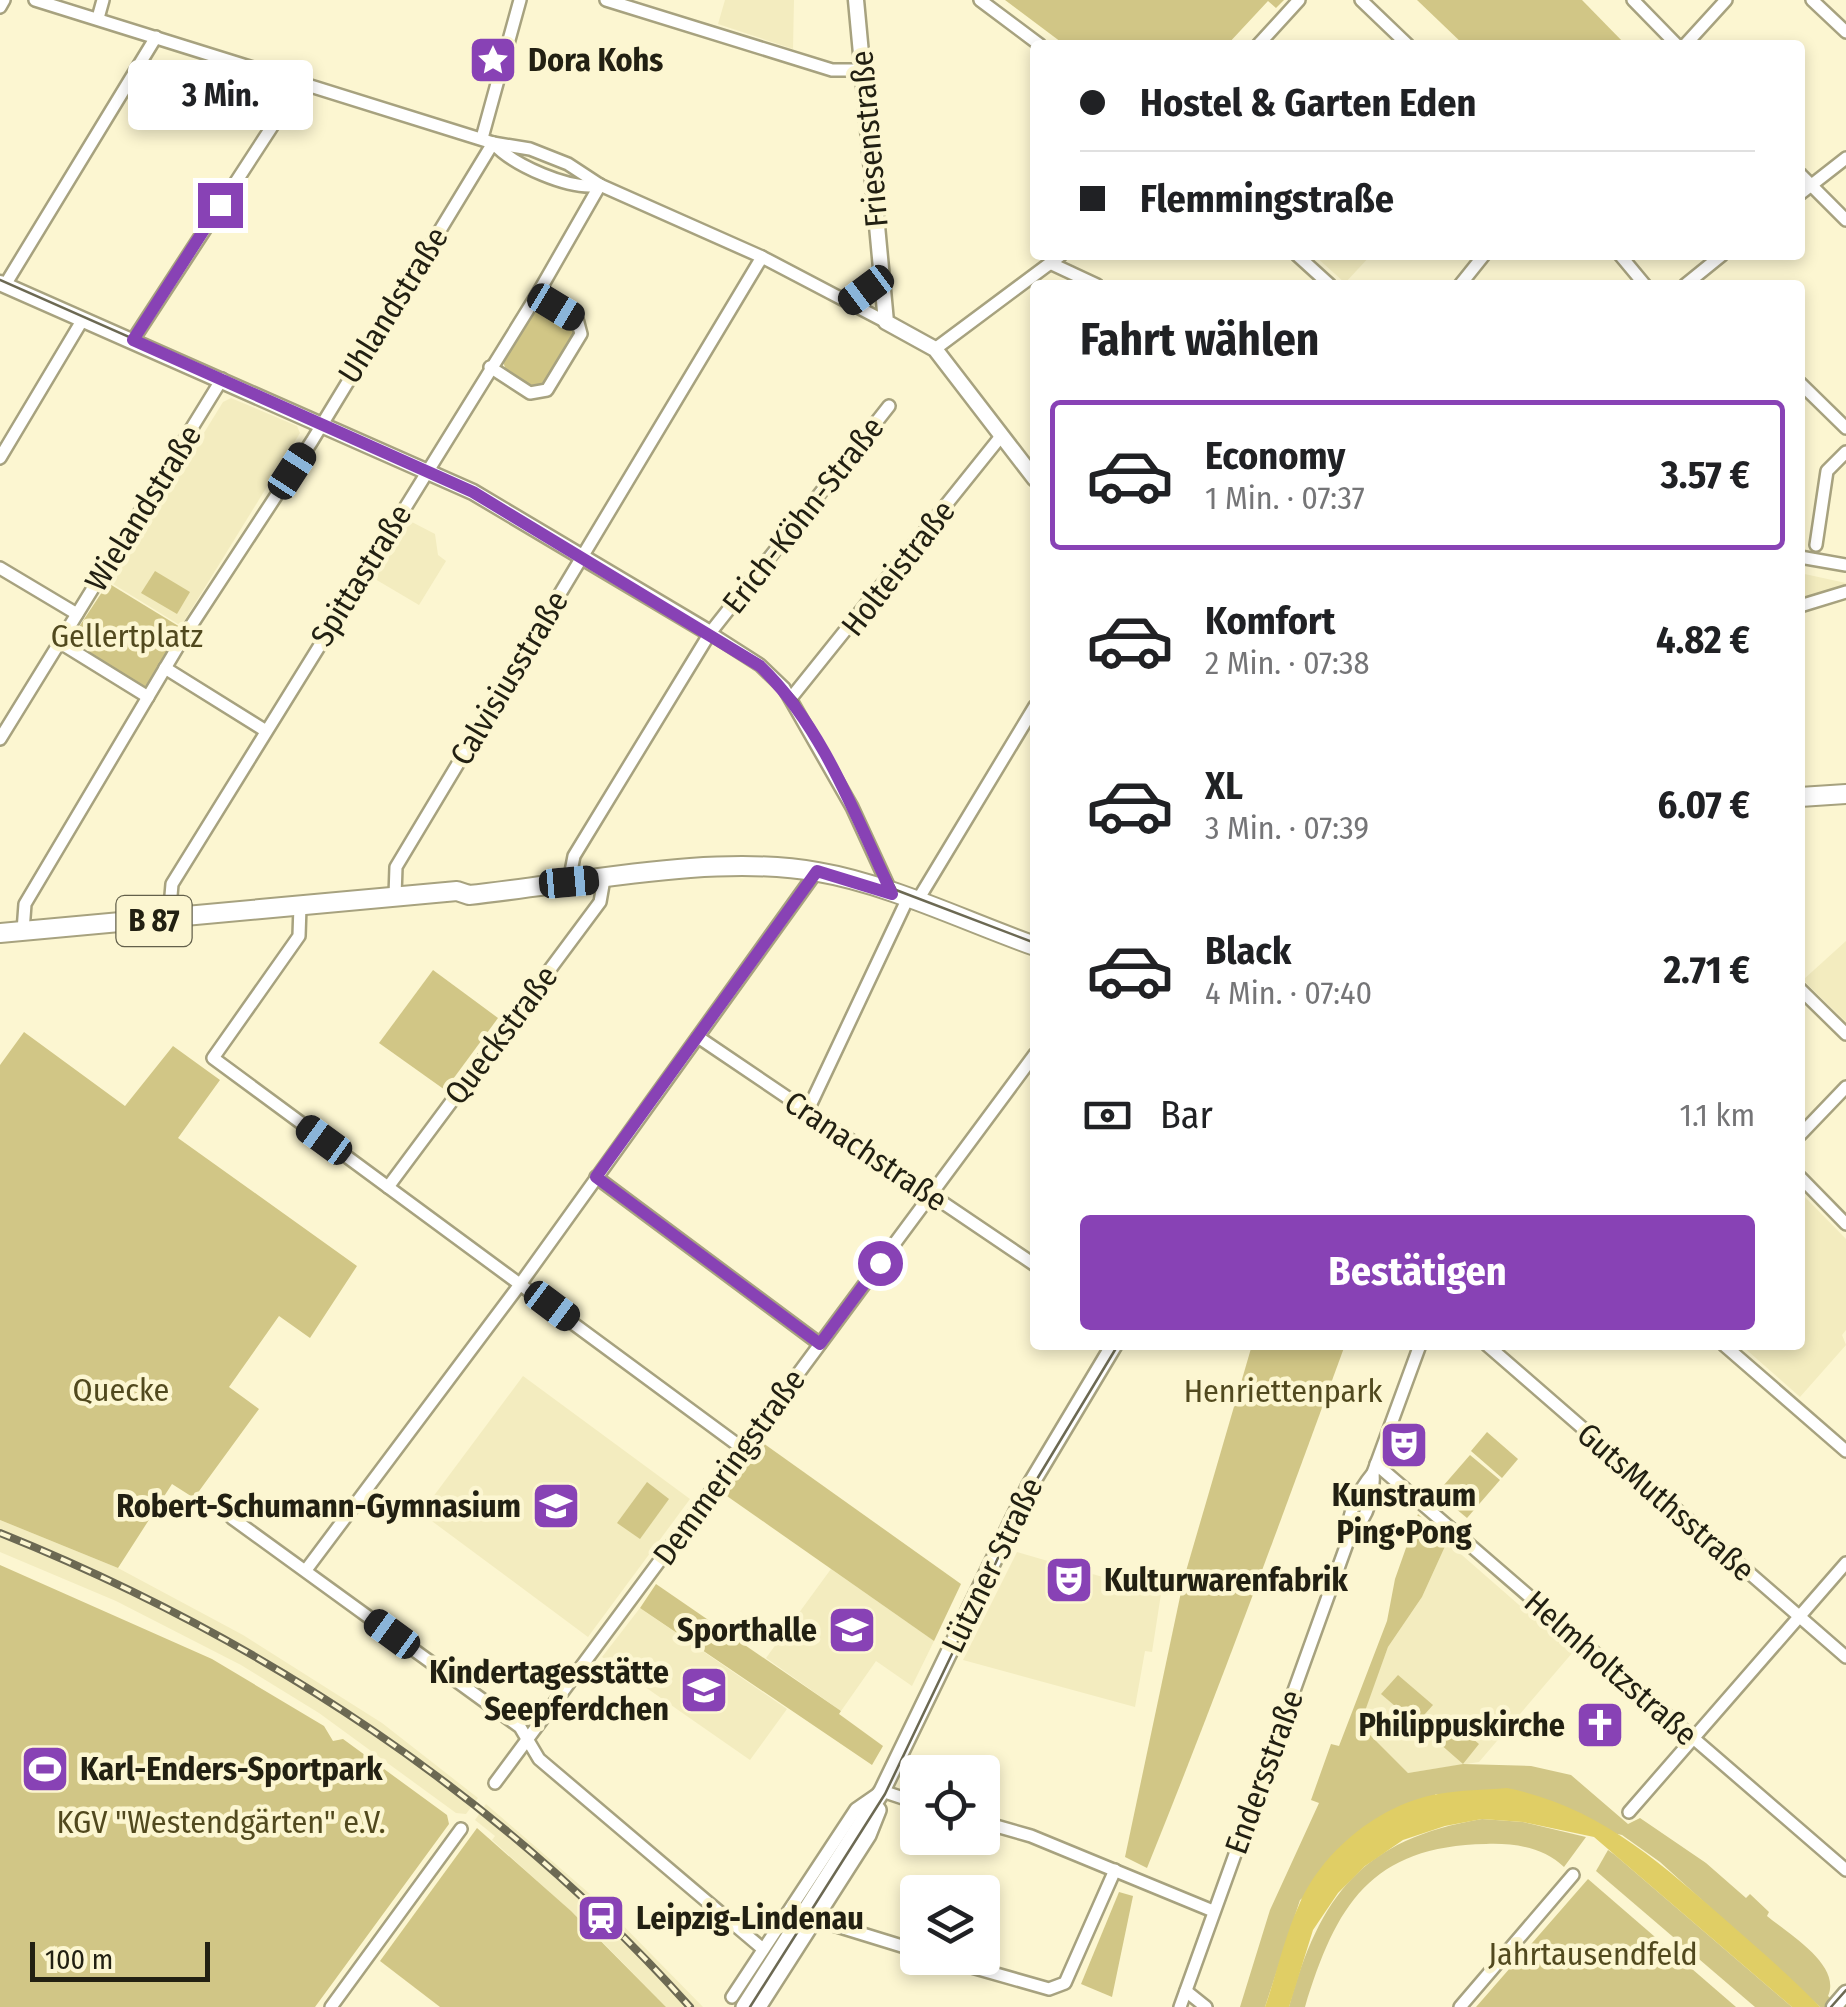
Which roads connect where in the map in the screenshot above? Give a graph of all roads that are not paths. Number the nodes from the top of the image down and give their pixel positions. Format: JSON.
{"nodes":[{"id":1,"x":4,"y":0,"type":"edge"},
{"id":2,"x":35,"y":0,"type":"edge"},
{"id":3,"x":103,"y":0,"type":"edge"},
{"id":4,"x":520,"y":0,"type":"edge"},
{"id":5,"x":606,"y":0,"type":"edge"},
{"id":6,"x":856,"y":0,"type":"edge"},
{"id":7,"x":980,"y":0,"type":"edge"},
{"id":8,"x":1299,"y":0,"type":"edge"},
{"id":9,"x":1361,"y":0,"type":"edge"},
{"id":10,"x":1633,"y":0,"type":"edge"},
{"id":11,"x":1726,"y":0,"type":"edge"},
{"id":12,"x":1812,"y":0,"type":"edge"},
{"id":13,"x":0,"y":7,"type":"edge"},
{"id":14,"x":98,"y":18,"type":"junction"},
{"id":15,"x":1846,"y":32,"type":"edge"},
{"id":16,"x":156,"y":37,"type":"junction"},
{"id":17,"x":1033,"y":40,"type":"edge"},
{"id":18,"x":1263,"y":40,"type":"edge"},
{"id":19,"x":1403,"y":40,"type":"edge"},
{"id":20,"x":1671,"y":40,"type":"edge"},
{"id":21,"x":1690,"y":40,"type":"edge"},
{"id":22,"x":864,"y":70,"type":"junction"},
{"id":23,"x":301,"y":82,"type":"junction"},
{"id":24,"x":487,"y":140,"type":"junction"},
{"id":25,"x":1846,"y":158,"type":"edge"},
{"id":26,"x":600,"y":184,"type":"junction"},
{"id":27,"x":1805,"y":190,"type":"edge"},
{"id":28,"x":1846,"y":220,"type":"edge"},
{"id":29,"x":762,"y":258,"type":"junction"},
{"id":30,"x":1056,"y":260,"type":"edge"},
{"id":31,"x":1302,"y":260,"type":"edge"},
{"id":32,"x":1480,"y":260,"type":"edge"},
{"id":33,"x":1624,"y":260,"type":"edge"},
{"id":34,"x":1718,"y":260,"type":"edge"},
{"id":35,"x":882,"y":278,"type":"junction"},
{"id":36,"x":1089,"y":280,"type":"edge"},
{"id":37,"x":1324,"y":280,"type":"edge"},
{"id":38,"x":1464,"y":280,"type":"edge"},
{"id":39,"x":1640,"y":280,"type":"edge"},
{"id":40,"x":1702,"y":280,"type":"edge"},
{"id":41,"x":2,"y":284,"type":"edge"},
{"id":42,"x":536,"y":295,"type":"junction"},
{"id":43,"x":850,"y":302,"type":"junction"},
{"id":44,"x":83,"y":319,"type":"junction"},
{"id":45,"x":886,"y":322,"type":"junction"},
{"id":46,"x":133,"y":340,"type":"junction"},
{"id":47,"x":935,"y":349,"type":"junction"},
{"id":48,"x":490,"y":367,"type":"junction"},
{"id":49,"x":222,"y":379,"type":"junction"},
{"id":50,"x":1805,"y":388,"type":"edge"},
{"id":51,"x":889,"y":406,"type":"dead end"},
{"id":52,"x":321,"y":424,"type":"junction"},
{"id":53,"x":1846,"y":428,"type":"edge"},
{"id":54,"x":1002,"y":435,"type":"junction"},
{"id":55,"x":1846,"y":452,"type":"edge"},
{"id":56,"x":0,"y":458,"type":"edge"},
{"id":57,"x":425,"y":471,"type":"junction"},
{"id":58,"x":1030,"y":472,"type":"edge"},
{"id":59,"x":1816,"y":545,"type":"dead end"},
{"id":60,"x":582,"y":557,"type":"junction"},
{"id":61,"x":1805,"y":558,"type":"edge"},
{"id":62,"x":1846,"y":565,"type":"edge"},
{"id":63,"x":0,"y":568,"type":"edge"},
{"id":64,"x":1846,"y":592,"type":"edge"},
{"id":65,"x":1805,"y":604,"type":"edge"},
{"id":66,"x":76,"y":614,"type":"junction"},
{"id":67,"x":710,"y":634,"type":"junction"},
{"id":68,"x":59,"y":642,"type":"junction"},
{"id":69,"x":165,"y":668,"type":"junction"},
{"id":70,"x":148,"y":697,"type":"junction"},
{"id":71,"x":791,"y":698,"type":"junction"},
{"id":72,"x":1030,"y":713,"type":"edge"},
{"id":73,"x":266,"y":730,"type":"junction"},
{"id":74,"x":0,"y":739,"type":"edge"},
{"id":75,"x":1846,"y":794,"type":"edge"},
{"id":76,"x":1805,"y":797,"type":"edge"},
{"id":77,"x":817,"y":871,"type":"junction"},
{"id":78,"x":604,"y":879,"type":"junction"},
{"id":79,"x":569,"y":882,"type":"junction"},
{"id":80,"x":396,"y":896,"type":"junction"},
{"id":81,"x":905,"y":899,"type":"junction"},
{"id":82,"x":300,"y":906,"type":"junction"},
{"id":83,"x":169,"y":919,"type":"junction"},
{"id":84,"x":24,"y":931,"type":"junction"},
{"id":85,"x":0,"y":933,"type":"edge"},
{"id":86,"x":1030,"y":944,"type":"edge"},
{"id":87,"x":1805,"y":994,"type":"edge"},
{"id":88,"x":1846,"y":1034,"type":"edge"},
{"id":89,"x":698,"y":1036,"type":"junction"},
{"id":90,"x":1030,"y":1061,"type":"edge"},
{"id":91,"x":1846,"y":1087,"type":"edge"},
{"id":92,"x":807,"y":1112,"type":"junction"},
{"id":93,"x":1805,"y":1130,"type":"edge"},
{"id":94,"x":596,"y":1177,"type":"junction"},
{"id":95,"x":1805,"y":1182,"type":"edge"},
{"id":96,"x":388,"y":1187,"type":"junction"},
{"id":97,"x":932,"y":1195,"type":"junction"},
{"id":98,"x":1846,"y":1224,"type":"edge"},
{"id":99,"x":1030,"y":1263,"type":"edge"},
{"id":100,"x":521,"y":1283,"type":"junction"},
{"id":101,"x":820,"y":1344,"type":"junction"},
{"id":102,"x":1111,"y":1350,"type":"edge"},
{"id":103,"x":1418,"y":1350,"type":"edge"},
{"id":104,"x":1493,"y":1350,"type":"edge"},
{"id":105,"x":1730,"y":1350,"type":"edge"},
{"id":106,"x":742,"y":1448,"type":"junction"},
{"id":107,"x":1846,"y":1451,"type":"edge"},
{"id":108,"x":1374,"y":1469,"type":"junction"},
{"id":109,"x":232,"y":1518,"type":"dead end"},
{"id":110,"x":1846,"y":1562,"type":"edge"},
{"id":111,"x":306,"y":1570,"type":"junction"},
{"id":112,"x":1799,"y":1616,"type":"junction"},
{"id":113,"x":1846,"y":1657,"type":"edge"},
{"id":114,"x":1692,"y":1738,"type":"junction"},
{"id":115,"x":527,"y":1739,"type":"junction"},
{"id":116,"x":495,"y":1783,"type":"dead end"},
{"id":117,"x":882,"y":1791,"type":"junction"},
{"id":118,"x":900,"y":1798,"type":"edge"},
{"id":119,"x":1629,"y":1812,"type":"dead end"},
{"id":120,"x":1000,"y":1827,"type":"edge"},
{"id":121,"x":461,"y":1830,"type":"dead end"},
{"id":122,"x":1115,"y":1870,"type":"junction"},
{"id":123,"x":1846,"y":1870,"type":"edge"},
{"id":124,"x":1573,"y":1876,"type":"dead end"},
{"id":125,"x":1213,"y":1911,"type":"junction"},
{"id":126,"x":814,"y":1919,"type":"junction"},
{"id":127,"x":900,"y":1945,"type":"edge"},
{"id":128,"x":763,"y":1950,"type":"junction"},
{"id":129,"x":997,"y":1975,"type":"edge"},
{"id":130,"x":1186,"y":1990,"type":"junction"},
{"id":131,"x":738,"y":2002,"type":"edge"},
{"id":132,"x":330,"y":2007,"type":"edge"},
{"id":133,"x":758,"y":2007,"type":"edge"},
{"id":134,"x":1180,"y":2007,"type":"edge"},
{"id":135,"x":1206,"y":2007,"type":"edge"},
{"id":136,"x":1460,"y":2007,"type":"edge"}],
"edges":[{"from":1,"to":13,"type":"street"},
{"from":2,"to":14,"type":"street"},
{"from":3,"to":14,"type":"street"},
{"from":4,"to":24,"type":"street","name":"Uhlandstraße"},
{"from":5,"to":22,"type":"street"},
{"from":6,"to":22,"type":"street","name":"Friesenstraße"},
{"from":7,"to":17,"type":"street"},
{"from":8,"to":18,"type":"street"},
{"from":9,"to":19,"type":"street"},
{"from":10,"to":20,"type":"street"},
{"from":11,"to":21,"type":"street"},
{"from":12,"to":15,"type":"street"},
{"from":14,"to":16,"type":"street"},
{"from":16,"to":23,"type":"street"},
{"from":16,"to":41,"type":"street"},
{"from":22,"to":35,"type":"street","name":"Friesenstraße"},
{"from":23,"to":24,"type":"street"},
{"from":23,"to":46,"type":"street"},
{"from":24,"to":26,"type":"street"},
{"from":24,"to":52,"type":"street","name":"Uhlandstraße"},
{"from":25,"to":27,"type":"street"},
{"from":26,"to":29,"type":"street"},
{"from":26,"to":42,"type":"street","name":"Spittastraße"},
{"from":27,"to":28,"type":"street"},
{"from":29,"to":43,"type":"street"},
{"from":29,"to":60,"type":"street","name":"Calvisiusstraße"},
{"from":30,"to":36,"type":"street"},
{"from":30,"to":47,"type":"street"},
{"from":31,"to":37,"type":"street"},
{"from":32,"to":38,"type":"street"},
{"from":33,"to":39,"type":"street"},
{"from":34,"to":40,"type":"street"},
{"from":35,"to":43,"type":"street"},
{"from":35,"to":45,"type":"street","name":"Friesenstraße"},
{"from":41,"to":44,"type":"street"},
{"from":42,"to":48,"type":"street","name":"Spittastraße"},
{"from":42,"to":48,"type":"street"},
{"from":43,"to":45,"type":"street"},
{"from":44,"to":46,"type":"street"},
{"from":44,"to":56,"type":"street"},
{"from":45,"to":47,"type":"street"},
{"from":46,"to":49,"type":"street"},
{"from":47,"to":54,"type":"street"},
{"from":48,"to":57,"type":"street","name":"Spittastraße"},
{"from":49,"to":52,"type":"street"},
{"from":49,"to":66,"type":"street","name":"Wielandstraße"},
{"from":50,"to":53,"type":"street"},
{"from":51,"to":67,"type":"street","name":"Erich-Köhn-Straße"},
{"from":52,"to":57,"type":"street"},
{"from":52,"to":69,"type":"street","name":"Uhlandstraße"},
{"from":54,"to":58,"type":"street"},
{"from":54,"to":71,"type":"street","name":"Holteistraße"},
{"from":55,"to":59,"type":"street"},
{"from":57,"to":60,"type":"street"},
{"from":57,"to":73,"type":"street","name":"Spittastraße"},
{"from":60,"to":67,"type":"street"},
{"from":60,"to":80,"type":"street","name":"Calvisiusstraße"},
{"from":61,"to":62,"type":"street"},
{"from":63,"to":66,"type":"street"},
{"from":64,"to":65,"type":"street"},
{"from":66,"to":68,"type":"street","name":"Wielandstraße"},
{"from":67,"to":71,"type":"street"},
{"from":67,"to":79,"type":"street","name":"Erich-Köhn-Straße"},
{"from":68,"to":70,"type":"street"},
{"from":68,"to":74,"type":"street","name":"Wielandstraße"},
{"from":69,"to":70,"type":"street","name":"Uhlandstraße"},
{"from":69,"to":73,"type":"street"},
{"from":70,"to":84,"type":"street","name":"Uhlandstraße"},
{"from":71,"to":81,"type":"street"},
{"from":72,"to":81,"type":"street"},
{"from":73,"to":83,"type":"street","name":"Spittastraße"},
{"from":75,"to":76,"type":"main road"},
{"from":77,"to":78,"type":"main road","number":"B 87"},
{"from":77,"to":81,"type":"main road","number":"B 87"},
{"from":77,"to":89,"type":"street"},
{"from":78,"to":79,"type":"main road","number":"B 87"},
{"from":78,"to":96,"type":"street","name":"Queckstraße"},
{"from":79,"to":80,"type":"main road","number":"B 87"},
{"from":80,"to":82,"type":"main road","number":"B 87"},
{"from":81,"to":86,"type":"main road","number":"B 87"},
{"from":81,"to":92,"type":"street"},
{"from":82,"to":83,"type":"main road","number":"B 87"},
{"from":82,"to":96,"type":"street"},
{"from":83,"to":84,"type":"main road","number":"B 87"},
{"from":84,"to":85,"type":"main road","number":"B 87"},
{"from":87,"to":88,"type":"street"},
{"from":89,"to":92,"type":"street","name":"Cranachstraße"},
{"from":89,"to":94,"type":"street"},
{"from":90,"to":97,"type":"street","name":"Demmeringstraße"},
{"from":91,"to":93,"type":"street"},
{"from":92,"to":97,"type":"street","name":"Cranachstraße"},
{"from":94,"to":100,"type":"street"},
{"from":94,"to":101,"type":"street"},
{"from":95,"to":98,"type":"street"},
{"from":96,"to":100,"type":"street"},
{"from":97,"to":99,"type":"street","name":"Cranachstraße"},
{"from":97,"to":101,"type":"street","name":"Demmeringstraße"},
{"from":100,"to":106,"type":"street"},
{"from":100,"to":111,"type":"street"},
{"from":101,"to":106,"type":"street","name":"Demmeringstraße"},
{"from":102,"to":117,"type":"main road","name":"Lützner Straße"},
{"from":103,"to":108,"type":"street","name":"Endersstraße"},
{"from":104,"to":112,"type":"street","name":"GutsMuthsstraße"},
{"from":105,"to":107,"type":"street"},
{"from":106,"to":115,"type":"street","name":"Demmeringstraße"},
{"from":108,"to":114,"type":"street","name":"Helmholtzstraße"},
{"from":108,"to":125,"type":"street","name":"Endersstraße"},
{"from":109,"to":111,"type":"street"},
{"from":110,"to":112,"type":"street"},
{"from":111,"to":115,"type":"street"},
{"from":112,"to":113,"type":"street","name":"GutsMuthsstraße"},
{"from":112,"to":114,"type":"street"},
{"from":114,"to":119,"type":"street"},
{"from":114,"to":123,"type":"street","name":"Helmholtzstraße"},
{"from":115,"to":116,"type":"street","name":"Demmeringstraße"},
{"from":115,"to":128,"type":"street"},
{"from":117,"to":118,"type":"street"},
{"from":117,"to":126,"type":"main road","name":"Lützner Straße"},
{"from":117,"to":128,"type":"street","name":"Lützner Straße"},
{"from":117,"to":131,"type":"main road","name":"Lützner Straße"},
{"from":120,"to":122,"type":"street"},
{"from":121,"to":132,"type":"street"},
{"from":122,"to":125,"type":"street"},
{"from":122,"to":129,"type":"street"},
{"from":124,"to":136,"type":"street"},
{"from":125,"to":130,"type":"street","name":"Endersstraße"},
{"from":126,"to":127,"type":"street"},
{"from":126,"to":133,"type":"main road","name":"Lützner Straße"},
{"from":128,"to":131,"type":"street","name":"Lützner Straße"},
{"from":130,"to":134,"type":"street","name":"Endersstraße"},
{"from":130,"to":135,"type":"street"}]}
